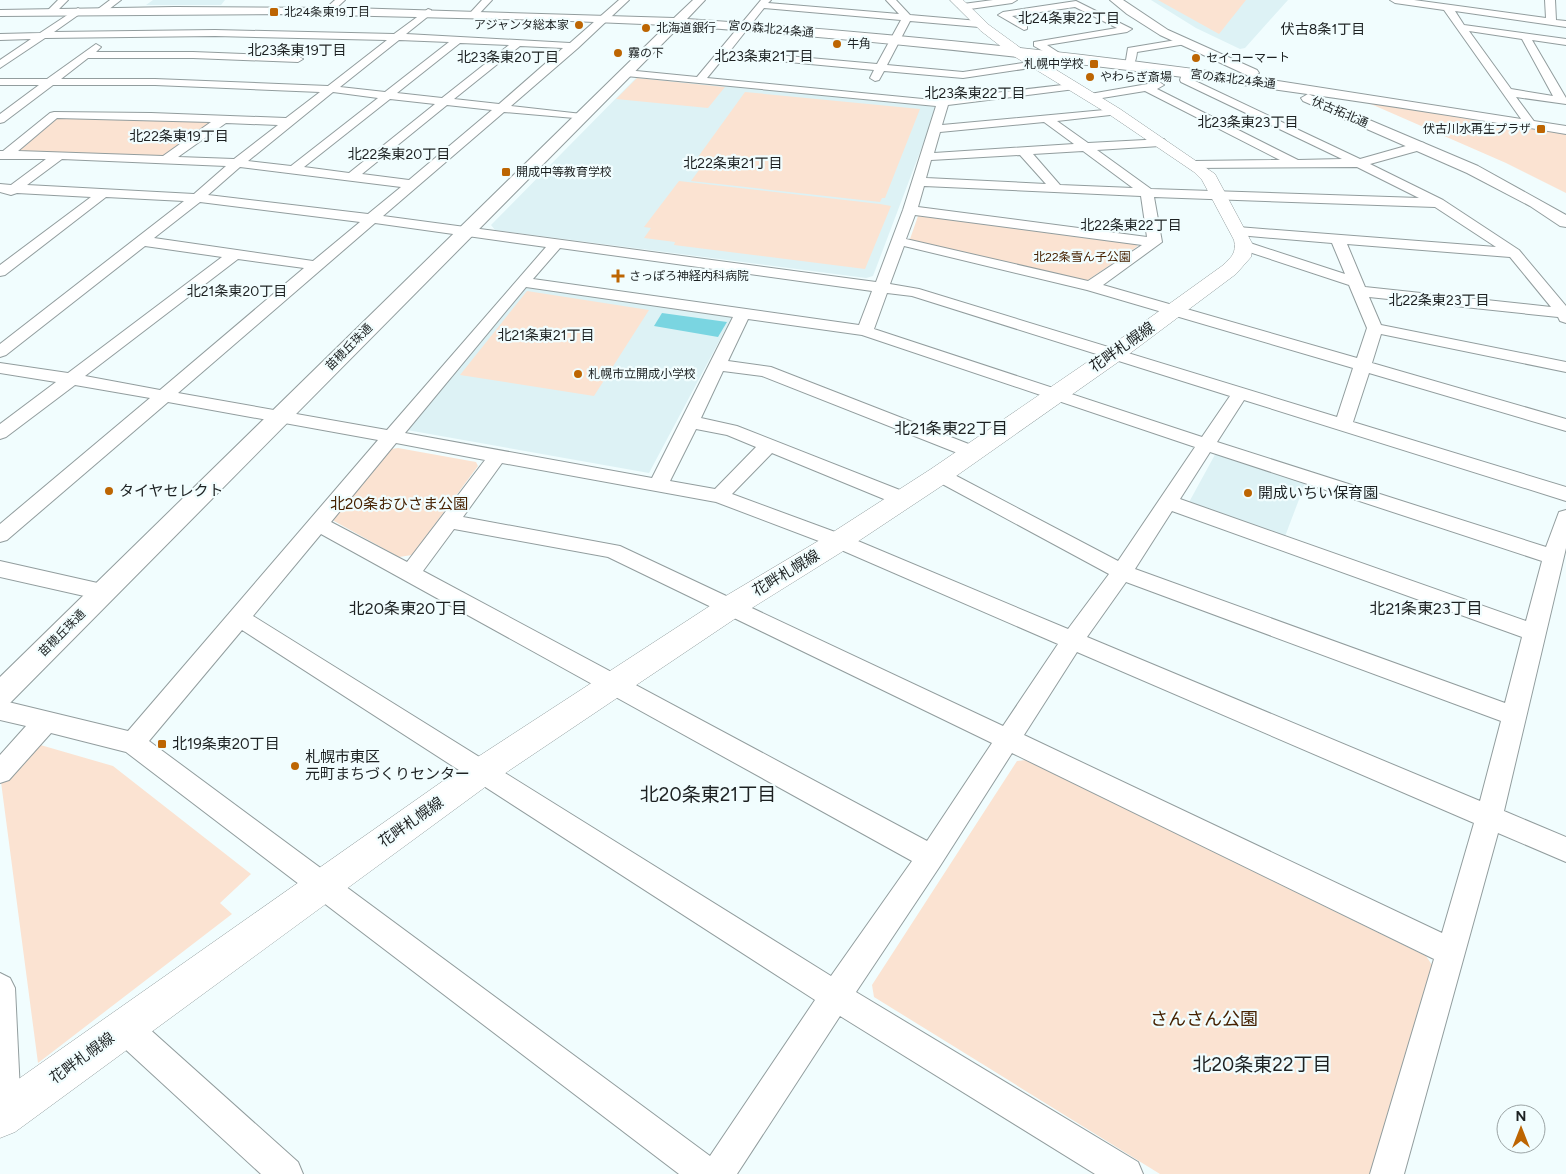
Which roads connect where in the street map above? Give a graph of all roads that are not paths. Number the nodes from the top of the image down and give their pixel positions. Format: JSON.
{"nodes":[{"id":1,"x":63,"y":0,"type":"edge"},
{"id":2,"x":116,"y":0,"type":"edge"},
{"id":3,"x":233,"y":0,"type":"edge"},
{"id":4,"x":340,"y":0,"type":"edge"},
{"id":5,"x":487,"y":0,"type":"edge"},
{"id":6,"x":624,"y":0,"type":"edge"},
{"id":7,"x":699,"y":0,"type":"edge"},
{"id":8,"x":892,"y":0,"type":"edge"},
{"id":9,"x":1012,"y":0,"type":"edge"},
{"id":10,"x":1394,"y":0,"type":"edge"},
{"id":11,"x":1550,"y":0,"type":"edge"},
{"id":12,"x":764,"y":2,"type":"edge"},
{"id":13,"x":959,"y":4,"type":"edge"},
{"id":14,"x":1122,"y":5,"type":"edge"},
{"id":15,"x":1449,"y":5,"type":"edge"},
{"id":16,"x":224,"y":10,"type":"junction"},
{"id":17,"x":256,"y":10,"type":"junction"},
{"id":18,"x":329,"y":10,"type":"junction"},
{"id":19,"x":78,"y":11,"type":"junction"},
{"id":20,"x":101,"y":11,"type":"junction"},
{"id":21,"x":51,"y":12,"type":"junction"},
{"id":22,"x":428,"y":12,"type":"junction"},
{"id":23,"x":0,"y":13,"type":"edge"},
{"id":24,"x":474,"y":14,"type":"junction"},
{"id":25,"x":1098,"y":14,"type":"junction"},
{"id":26,"x":1080,"y":17,"type":"dead end"},
{"id":27,"x":907,"y":18,"type":"junction"},
{"id":28,"x":605,"y":19,"type":"junction"},
{"id":29,"x":678,"y":22,"type":"junction"},
{"id":30,"x":1551,"y":22,"type":"junction"},
{"id":31,"x":979,"y":24,"type":"junction"},
{"id":32,"x":1566,"y":24,"type":"edge"},
{"id":33,"x":745,"y":26,"type":"junction"},
{"id":34,"x":1460,"y":27,"type":"junction"},
{"id":35,"x":224,"y":32,"type":"junction"},
{"id":36,"x":990,"y":32,"type":"junction"},
{"id":37,"x":44,"y":34,"type":"junction"},
{"id":38,"x":114,"y":34,"type":"junction"},
{"id":39,"x":332,"y":35,"type":"junction"},
{"id":40,"x":397,"y":36,"type":"junction"},
{"id":41,"x":1525,"y":36,"type":"junction"},
{"id":42,"x":0,"y":37,"type":"edge"},
{"id":43,"x":458,"y":39,"type":"junction"},
{"id":44,"x":894,"y":40,"type":"junction"},
{"id":45,"x":519,"y":42,"type":"junction"},
{"id":46,"x":1182,"y":42,"type":"junction"},
{"id":47,"x":1566,"y":42,"type":"edge"},
{"id":48,"x":318,"y":44,"type":"dead end"},
{"id":49,"x":1034,"y":45,"type":"junction"},
{"id":50,"x":574,"y":46,"type":"junction"},
{"id":51,"x":722,"y":53,"type":"junction"},
{"id":52,"x":193,"y":55,"type":"junction"},
{"id":53,"x":85,"y":56,"type":"junction"},
{"id":54,"x":12,"y":57,"type":"junction"},
{"id":55,"x":0,"y":58,"type":"edge"},
{"id":56,"x":0,"y":65,"type":"edge"},
{"id":57,"x":1127,"y":66,"type":"junction"},
{"id":58,"x":881,"y":68,"type":"junction"},
{"id":59,"x":1284,"y":71,"type":"dead end"},
{"id":60,"x":626,"y":73,"type":"junction"},
{"id":61,"x":971,"y":74,"type":"junction"},
{"id":62,"x":922,"y":79,"type":"junction"},
{"id":63,"x":700,"y":80,"type":"junction"},
{"id":64,"x":1179,"y":80,"type":"junction"},
{"id":65,"x":0,"y":82,"type":"edge"},
{"id":66,"x":50,"y":82,"type":"junction"},
{"id":67,"x":155,"y":82,"type":"junction"},
{"id":68,"x":1277,"y":84,"type":"junction"},
{"id":69,"x":258,"y":86,"type":"junction"},
{"id":70,"x":1146,"y":88,"type":"junction"},
{"id":71,"x":331,"y":89,"type":"junction"},
{"id":72,"x":1081,"y":92,"type":"junction"},
{"id":73,"x":1332,"y":92,"type":"junction"},
{"id":74,"x":1506,"y":92,"type":"junction"},
{"id":75,"x":140,"y":94,"type":"dead end"},
{"id":76,"x":387,"y":95,"type":"junction"},
{"id":77,"x":864,"y":96,"type":"junction"},
{"id":78,"x":1000,"y":96,"type":"junction"},
{"id":79,"x":444,"y":101,"type":"junction"},
{"id":80,"x":915,"y":101,"type":"junction"},
{"id":81,"x":1564,"y":101,"type":"edge"},
{"id":82,"x":943,"y":102,"type":"junction"},
{"id":83,"x":124,"y":106,"type":"dead end"},
{"id":84,"x":503,"y":108,"type":"junction"},
{"id":85,"x":1116,"y":112,"type":"junction"},
{"id":86,"x":1379,"y":113,"type":"dead end"},
{"id":87,"x":113,"y":115,"type":"junction"},
{"id":88,"x":582,"y":117,"type":"junction"},
{"id":89,"x":1046,"y":118,"type":"junction"},
{"id":90,"x":0,"y":120,"type":"edge"},
{"id":91,"x":222,"y":120,"type":"junction"},
{"id":92,"x":288,"y":122,"type":"junction"},
{"id":93,"x":1530,"y":124,"type":"junction"},
{"id":94,"x":936,"y":129,"type":"junction"},
{"id":95,"x":1566,"y":130,"type":"edge"},
{"id":96,"x":1160,"y":142,"type":"junction"},
{"id":97,"x":1083,"y":146,"type":"junction"},
{"id":98,"x":1420,"y":146,"type":"junction"},
{"id":99,"x":1023,"y":150,"type":"junction"},
{"id":100,"x":3,"y":155,"type":"edge"},
{"id":101,"x":59,"y":155,"type":"junction"},
{"id":102,"x":928,"y":157,"type":"junction"},
{"id":103,"x":165,"y":160,"type":"junction"},
{"id":104,"x":237,"y":163,"type":"junction"},
{"id":105,"x":1359,"y":163,"type":"junction"},
{"id":106,"x":1296,"y":164,"type":"junction"},
{"id":107,"x":1194,"y":165,"type":"junction"},
{"id":108,"x":294,"y":170,"type":"junction"},
{"id":109,"x":351,"y":177,"type":"junction"},
{"id":110,"x":919,"y":182,"type":"junction"},
{"id":111,"x":412,"y":184,"type":"junction"},
{"id":112,"x":7,"y":188,"type":"edge"},
{"id":113,"x":1056,"y":188,"type":"junction"},
{"id":114,"x":105,"y":192,"type":"junction"},
{"id":115,"x":1147,"y":192,"type":"junction"},
{"id":116,"x":1220,"y":196,"type":"junction"},
{"id":117,"x":0,"y":198,"type":"edge"},
{"id":118,"x":197,"y":198,"type":"junction"},
{"id":119,"x":1438,"y":203,"type":"junction"},
{"id":120,"x":910,"y":210,"type":"junction"},
{"id":121,"x":373,"y":219,"type":"junction"},
{"id":122,"x":1566,"y":222,"type":"edge"},
{"id":123,"x":466,"y":231,"type":"junction"},
{"id":124,"x":1242,"y":239,"type":"junction"},
{"id":125,"x":899,"y":240,"type":"junction"},
{"id":126,"x":1338,"y":240,"type":"junction"},
{"id":127,"x":142,"y":241,"type":"junction"},
{"id":128,"x":1155,"y":242,"type":"junction"},
{"id":129,"x":557,"y":243,"type":"junction"},
{"id":130,"x":1514,"y":253,"type":"junction"},
{"id":131,"x":235,"y":254,"type":"junction"},
{"id":132,"x":318,"y":266,"type":"junction"},
{"id":133,"x":0,"y":272,"type":"edge"},
{"id":134,"x":522,"y":282,"type":"junction"},
{"id":135,"x":1091,"y":286,"type":"junction"},
{"id":136,"x":882,"y":287,"type":"junction"},
{"id":137,"x":1358,"y":287,"type":"junction"},
{"id":138,"x":1174,"y":310,"type":"junction"},
{"id":139,"x":743,"y":313,"type":"junction"},
{"id":140,"x":1565,"y":315,"type":"edge"},
{"id":141,"x":1376,"y":328,"type":"junction"},
{"id":142,"x":865,"y":331,"type":"junction"},
{"id":143,"x":0,"y":352,"type":"edge"},
{"id":144,"x":1113,"y":355,"type":"junction"},
{"id":145,"x":718,"y":365,"type":"junction"},
{"id":146,"x":1364,"y":366,"type":"junction"},
{"id":147,"x":1566,"y":367,"type":"edge"},
{"id":148,"x":0,"y":368,"type":"edge"},
{"id":149,"x":72,"y":379,"type":"junction"},
{"id":150,"x":1240,"y":394,"type":"junction"},
{"id":151,"x":1053,"y":395,"type":"junction"},
{"id":152,"x":165,"y":396,"type":"junction"},
{"id":153,"x":279,"y":416,"type":"junction"},
{"id":154,"x":690,"y":422,"type":"junction"},
{"id":155,"x":1343,"y":425,"type":"junction"},
{"id":156,"x":1566,"y":425,"type":"edge"},
{"id":157,"x":0,"y":433,"type":"edge"},
{"id":158,"x":393,"y":436,"type":"junction"},
{"id":159,"x":1206,"y":445,"type":"junction"},
{"id":160,"x":768,"y":446,"type":"junction"},
{"id":161,"x":972,"y":452,"type":"junction"},
{"id":162,"x":496,"y":456,"type":"junction"},
{"id":163,"x":940,"y":475,"type":"junction"},
{"id":164,"x":658,"y":485,"type":"junction"},
{"id":165,"x":1566,"y":494,"type":"edge"},
{"id":166,"x":719,"y":496,"type":"junction"},
{"id":167,"x":903,"y":499,"type":"junction"},
{"id":168,"x":1168,"y":502,"type":"junction"},
{"id":169,"x":1566,"y":517,"type":"edge"},
{"id":170,"x":448,"y":521,"type":"junction"},
{"id":171,"x":319,"y":524,"type":"junction"},
{"id":172,"x":0,"y":535,"type":"edge"},
{"id":173,"x":839,"y":541,"type":"junction"},
{"id":174,"x":1553,"y":557,"type":"junction"},
{"id":175,"x":0,"y":569,"type":"edge"},
{"id":176,"x":411,"y":572,"type":"junction"},
{"id":177,"x":1122,"y":572,"type":"junction"},
{"id":178,"x":102,"y":592,"type":"junction"},
{"id":179,"x":729,"y":608,"type":"junction"},
{"id":180,"x":240,"y":618,"type":"junction"},
{"id":181,"x":1535,"y":633,"type":"junction"},
{"id":182,"x":1072,"y":641,"type":"junction"},
{"id":183,"x":614,"y":683,"type":"junction"},
{"id":184,"x":0,"y":695,"type":"edge"},
{"id":185,"x":0,"y":710,"type":"edge"},
{"id":186,"x":1514,"y":716,"type":"junction"},
{"id":187,"x":46,"y":721,"type":"junction"},
{"id":188,"x":1007,"y":739,"type":"junction"},
{"id":189,"x":133,"y":743,"type":"junction"},
{"id":190,"x":0,"y":772,"type":"edge"},
{"id":191,"x":481,"y":772,"type":"junction"},
{"id":192,"x":1489,"y":818,"type":"junction"},
{"id":193,"x":1566,"y":850,"type":"edge"},
{"id":194,"x":930,"y":857,"type":"junction"},
{"id":195,"x":323,"y":885,"type":"junction"},
{"id":196,"x":1451,"y":952,"type":"junction"},
{"id":197,"x":0,"y":988,"type":"edge"},
{"id":198,"x":835,"y":996,"type":"junction"},
{"id":199,"x":124,"y":1027,"type":"junction"},
{"id":200,"x":3,"y":1115,"type":"edge"},
{"id":201,"x":286,"y":1174,"type":"edge"},
{"id":202,"x":706,"y":1174,"type":"edge"},
{"id":203,"x":718,"y":1174,"type":"edge"},
{"id":204,"x":1126,"y":1174,"type":"edge"},
{"id":205,"x":1388,"y":1174,"type":"edge"}],
"edges":[{"from":1,"to":21,"type":"street"},
{"from":2,"to":20,"type":"street"},
{"from":3,"to":16,"type":"street"},
{"from":4,"to":18,"type":"street"},
{"from":5,"to":24,"type":"street"},
{"from":6,"to":28,"type":"street"},
{"from":7,"to":29,"type":"street","name":"苗穂丘珠通"},
{"from":8,"to":27,"type":"street"},
{"from":9,"to":13,"type":"street"},
{"from":10,"to":15,"type":"street"},
{"from":11,"to":30,"type":"street"},
{"from":12,"to":27,"type":"street"},
{"from":12,"to":33,"type":"street"},
{"from":13,"to":31,"type":"main road"},
{"from":14,"to":25,"type":"street"},
{"from":14,"to":46,"type":"street","name":"伏古拓北通"},
{"from":15,"to":30,"type":"street"},
{"from":15,"to":34,"type":"street"},
{"from":16,"to":17,"type":"street","name":"宮の森北24条通"},
{"from":16,"to":20,"type":"street","name":"宮の森北24条通"},
{"from":17,"to":18,"type":"street","name":"宮の森北24条通"},
{"from":17,"to":35,"type":"street"},
{"from":18,"to":22,"type":"street","name":"宮の森北24条通"},
{"from":19,"to":20,"type":"street","name":"宮の森北24条通"},
{"from":19,"to":21,"type":"street","name":"宮の森北24条通"},
{"from":19,"to":37,"type":"street"},
{"from":21,"to":23,"type":"street","name":"宮の森北24条通"},
{"from":22,"to":24,"type":"street","name":"宮の森北24条通"},
{"from":22,"to":40,"type":"street"},
{"from":24,"to":28,"type":"street","name":"宮の森北24条通"},
{"from":25,"to":26,"type":"street"},
{"from":25,"to":49,"type":"street"},
{"from":25,"to":49,"type":"street"},
{"from":27,"to":31,"type":"street"},
{"from":27,"to":44,"type":"street"},
{"from":28,"to":29,"type":"street","name":"宮の森北24条通"},
{"from":28,"to":50,"type":"street"},
{"from":29,"to":33,"type":"street","name":"宮の森北24条通"},
{"from":29,"to":60,"type":"street","name":"苗穂丘珠通"},
{"from":30,"to":32,"type":"street"},
{"from":31,"to":36,"type":"main road"},
{"from":33,"to":44,"type":"street","name":"宮の森北24条通"},
{"from":33,"to":51,"type":"street"},
{"from":34,"to":41,"type":"street"},
{"from":34,"to":74,"type":"street"},
{"from":35,"to":38,"type":"street"},
{"from":35,"to":39,"type":"street"},
{"from":35,"to":52,"type":"street"},
{"from":36,"to":49,"type":"main road"},
{"from":36,"to":49,"type":"street"},
{"from":37,"to":38,"type":"street"},
{"from":37,"to":42,"type":"street"},
{"from":37,"to":54,"type":"street"},
{"from":38,"to":53,"type":"street"},
{"from":39,"to":40,"type":"street"},
{"from":39,"to":48,"type":"street"},
{"from":40,"to":43,"type":"street"},
{"from":40,"to":71,"type":"street"},
{"from":41,"to":47,"type":"street"},
{"from":41,"to":81,"type":"street"},
{"from":43,"to":45,"type":"street"},
{"from":43,"to":76,"type":"street"},
{"from":44,"to":49,"type":"street","name":"宮の森北24条通"},
{"from":44,"to":58,"type":"street"},
{"from":45,"to":50,"type":"street"},
{"from":45,"to":79,"type":"street"},
{"from":46,"to":57,"type":"street"},
{"from":46,"to":68,"type":"street","name":"伏古拓北通"},
{"from":49,"to":57,"type":"street","name":"宮の森北24条通"},
{"from":49,"to":61,"type":"street"},
{"from":49,"to":72,"type":"main road"},
{"from":50,"to":84,"type":"street"},
{"from":51,"to":58,"type":"street"},
{"from":51,"to":63,"type":"street"},
{"from":52,"to":53,"type":"street"},
{"from":52,"to":67,"type":"street"},
{"from":52,"to":69,"type":"street"},
{"from":53,"to":66,"type":"street"},
{"from":54,"to":55,"type":"street"},
{"from":54,"to":56,"type":"street"},
{"from":57,"to":64,"type":"street","name":"宮の森北24条通"},
{"from":58,"to":62,"type":"street"},
{"from":58,"to":77,"type":"street"},
{"from":59,"to":73,"type":"street","name":"伏古拓北通"},
{"from":60,"to":63,"type":"street"},
{"from":60,"to":88,"type":"street","name":"苗穂丘珠通"},
{"from":61,"to":62,"type":"street"},
{"from":61,"to":78,"type":"street"},
{"from":62,"to":80,"type":"street"},
{"from":63,"to":77,"type":"street"},
{"from":64,"to":68,"type":"street","name":"宮の森北24条通"},
{"from":64,"to":70,"type":"street"},
{"from":64,"to":105,"type":"street"},
{"from":65,"to":66,"type":"street"},
{"from":66,"to":67,"type":"street"},
{"from":66,"to":90,"type":"street"},
{"from":67,"to":69,"type":"street"},
{"from":67,"to":75,"type":"street"},
{"from":68,"to":73,"type":"street","name":"宮の森北24条通"},
{"from":68,"to":98,"type":"street","name":"伏古拓北通"},
{"from":69,"to":71,"type":"street"},
{"from":70,"to":72,"type":"street"},
{"from":70,"to":106,"type":"street"},
{"from":71,"to":76,"type":"street"},
{"from":71,"to":92,"type":"street"},
{"from":72,"to":78,"type":"street"},
{"from":72,"to":85,"type":"main road"},
{"from":73,"to":86,"type":"street","name":"伏古拓北通"},
{"from":73,"to":93,"type":"street","name":"宮の森北24条通"},
{"from":74,"to":81,"type":"street"},
{"from":74,"to":93,"type":"street"},
{"from":76,"to":79,"type":"street"},
{"from":76,"to":108,"type":"street"},
{"from":77,"to":80,"type":"street"},
{"from":78,"to":82,"type":"street"},
{"from":79,"to":84,"type":"street"},
{"from":79,"to":109,"type":"street"},
{"from":80,"to":82,"type":"street"},
{"from":82,"to":94,"type":"street"},
{"from":83,"to":87,"type":"street"},
{"from":84,"to":88,"type":"street"},
{"from":84,"to":111,"type":"street"},
{"from":85,"to":89,"type":"street"},
{"from":85,"to":96,"type":"main road"},
{"from":87,"to":91,"type":"street"},
{"from":87,"to":100,"type":"street"},
{"from":88,"to":123,"type":"street","name":"苗穂丘珠通"},
{"from":89,"to":94,"type":"street"},
{"from":89,"to":97,"type":"street"},
{"from":91,"to":92,"type":"street"},
{"from":91,"to":103,"type":"street"},
{"from":92,"to":104,"type":"street"},
{"from":93,"to":95,"type":"street","name":"宮の森北24条通"},
{"from":94,"to":102,"type":"street"},
{"from":96,"to":97,"type":"street"},
{"from":96,"to":107,"type":"main road"},
{"from":97,"to":99,"type":"street"},
{"from":97,"to":115,"type":"street"},
{"from":98,"to":105,"type":"street"},
{"from":98,"to":122,"type":"street","name":"伏古拓北通"},
{"from":99,"to":102,"type":"street"},
{"from":99,"to":113,"type":"street"},
{"from":100,"to":101,"type":"street"},
{"from":101,"to":103,"type":"street"},
{"from":101,"to":112,"type":"street"},
{"from":102,"to":110,"type":"street"},
{"from":103,"to":104,"type":"street"},
{"from":104,"to":108,"type":"street"},
{"from":104,"to":118,"type":"street"},
{"from":105,"to":106,"type":"street"},
{"from":105,"to":119,"type":"street"},
{"from":106,"to":107,"type":"street"},
{"from":107,"to":116,"type":"main road"},
{"from":108,"to":109,"type":"street"},
{"from":109,"to":111,"type":"street"},
{"from":110,"to":113,"type":"street"},
{"from":110,"to":120,"type":"street"},
{"from":111,"to":121,"type":"street"},
{"from":112,"to":114,"type":"street"},
{"from":112,"to":117,"type":"street"},
{"from":113,"to":115,"type":"street"},
{"from":114,"to":118,"type":"street"},
{"from":114,"to":133,"type":"street"},
{"from":115,"to":116,"type":"street"},
{"from":115,"to":128,"type":"street"},
{"from":116,"to":119,"type":"street"},
{"from":116,"to":124,"type":"main road"},
{"from":118,"to":121,"type":"street"},
{"from":118,"to":127,"type":"street"},
{"from":119,"to":130,"type":"street"},
{"from":120,"to":125,"type":"street"},
{"from":120,"to":128,"type":"street"},
{"from":121,"to":123,"type":"street"},
{"from":121,"to":132,"type":"street"},
{"from":123,"to":129,"type":"street"},
{"from":123,"to":153,"type":"street","name":"苗穂丘珠通"},
{"from":124,"to":126,"type":"street"},
{"from":124,"to":137,"type":"street"},
{"from":124,"to":138,"type":"main road","name":"花畔札幌線"},
{"from":125,"to":135,"type":"street"},
{"from":125,"to":136,"type":"street"},
{"from":126,"to":130,"type":"street"},
{"from":126,"to":137,"type":"street"},
{"from":127,"to":131,"type":"street"},
{"from":127,"to":143,"type":"street"},
{"from":128,"to":135,"type":"street"},
{"from":129,"to":134,"type":"street"},
{"from":129,"to":136,"type":"street"},
{"from":130,"to":140,"type":"street"},
{"from":131,"to":132,"type":"street"},
{"from":131,"to":149,"type":"street"},
{"from":132,"to":152,"type":"street"},
{"from":134,"to":139,"type":"street"},
{"from":134,"to":158,"type":"street"},
{"from":135,"to":138,"type":"street"},
{"from":136,"to":142,"type":"street"},
{"from":136,"to":144,"type":"street"},
{"from":137,"to":140,"type":"street"},
{"from":137,"to":141,"type":"street"},
{"from":138,"to":144,"type":"main road","name":"花畔札幌線"},
{"from":138,"to":146,"type":"street"},
{"from":139,"to":142,"type":"street"},
{"from":139,"to":145,"type":"street"},
{"from":141,"to":146,"type":"street"},
{"from":141,"to":147,"type":"street"},
{"from":142,"to":151,"type":"street"},
{"from":144,"to":150,"type":"street"},
{"from":144,"to":151,"type":"main road","name":"花畔札幌線"},
{"from":145,"to":154,"type":"street"},
{"from":145,"to":161,"type":"street"},
{"from":146,"to":155,"type":"street"},
{"from":146,"to":156,"type":"street"},
{"from":148,"to":149,"type":"street"},
{"from":149,"to":152,"type":"street"},
{"from":149,"to":157,"type":"street"},
{"from":150,"to":155,"type":"street"},
{"from":150,"to":159,"type":"street"},
{"from":151,"to":159,"type":"street"},
{"from":151,"to":161,"type":"main road","name":"花畔札幌線"},
{"from":152,"to":153,"type":"street"},
{"from":152,"to":172,"type":"street"},
{"from":153,"to":158,"type":"street"},
{"from":153,"to":178,"type":"street","name":"苗穂丘珠通"},
{"from":154,"to":160,"type":"street"},
{"from":154,"to":164,"type":"street"},
{"from":155,"to":165,"type":"street"},
{"from":158,"to":162,"type":"street"},
{"from":158,"to":171,"type":"street"},
{"from":159,"to":168,"type":"street"},
{"from":159,"to":174,"type":"street"},
{"from":160,"to":166,"type":"street"},
{"from":160,"to":167,"type":"street"},
{"from":161,"to":163,"type":"main road","name":"花畔札幌線"},
{"from":162,"to":164,"type":"street"},
{"from":162,"to":170,"type":"street"},
{"from":163,"to":167,"type":"main road","name":"花畔札幌線"},
{"from":163,"to":177,"type":"street"},
{"from":164,"to":166,"type":"street"},
{"from":166,"to":173,"type":"street"},
{"from":167,"to":173,"type":"main road","name":"花畔札幌線"},
{"from":168,"to":177,"type":"street"},
{"from":168,"to":181,"type":"street"},
{"from":169,"to":174,"type":"street"},
{"from":170,"to":176,"type":"street"},
{"from":170,"to":179,"type":"street"},
{"from":171,"to":176,"type":"street"},
{"from":171,"to":180,"type":"street"},
{"from":173,"to":179,"type":"main road","name":"花畔札幌線"},
{"from":173,"to":182,"type":"street"},
{"from":174,"to":181,"type":"street"},
{"from":175,"to":178,"type":"street"},
{"from":176,"to":183,"type":"street"},
{"from":177,"to":182,"type":"street"},
{"from":177,"to":186,"type":"street"},
{"from":178,"to":184,"type":"street","name":"苗穂丘珠通"},
{"from":179,"to":183,"type":"main road","name":"花畔札幌線"},
{"from":179,"to":188,"type":"street"},
{"from":180,"to":189,"type":"street"},
{"from":180,"to":191,"type":"street"},
{"from":181,"to":186,"type":"street"},
{"from":182,"to":188,"type":"street"},
{"from":182,"to":192,"type":"street"},
{"from":183,"to":191,"type":"main road","name":"花畔札幌線"},
{"from":183,"to":194,"type":"street"},
{"from":185,"to":187,"type":"street"},
{"from":186,"to":192,"type":"street"},
{"from":187,"to":189,"type":"street"},
{"from":187,"to":190,"type":"street"},
{"from":188,"to":194,"type":"street"},
{"from":188,"to":196,"type":"street"},
{"from":189,"to":195,"type":"street"},
{"from":191,"to":195,"type":"main road","name":"花畔札幌線"},
{"from":191,"to":198,"type":"street"},
{"from":192,"to":193,"type":"street"},
{"from":192,"to":196,"type":"street"},
{"from":194,"to":198,"type":"street"},
{"from":195,"to":199,"type":"main road","name":"花畔札幌線"},
{"from":195,"to":202,"type":"street"},
{"from":196,"to":205,"type":"street"},
{"from":197,"to":200,"type":"street"},
{"from":198,"to":203,"type":"street"},
{"from":198,"to":204,"type":"street"},
{"from":199,"to":200,"type":"main road","name":"花畔札幌線"},
{"from":199,"to":201,"type":"street"}]}
